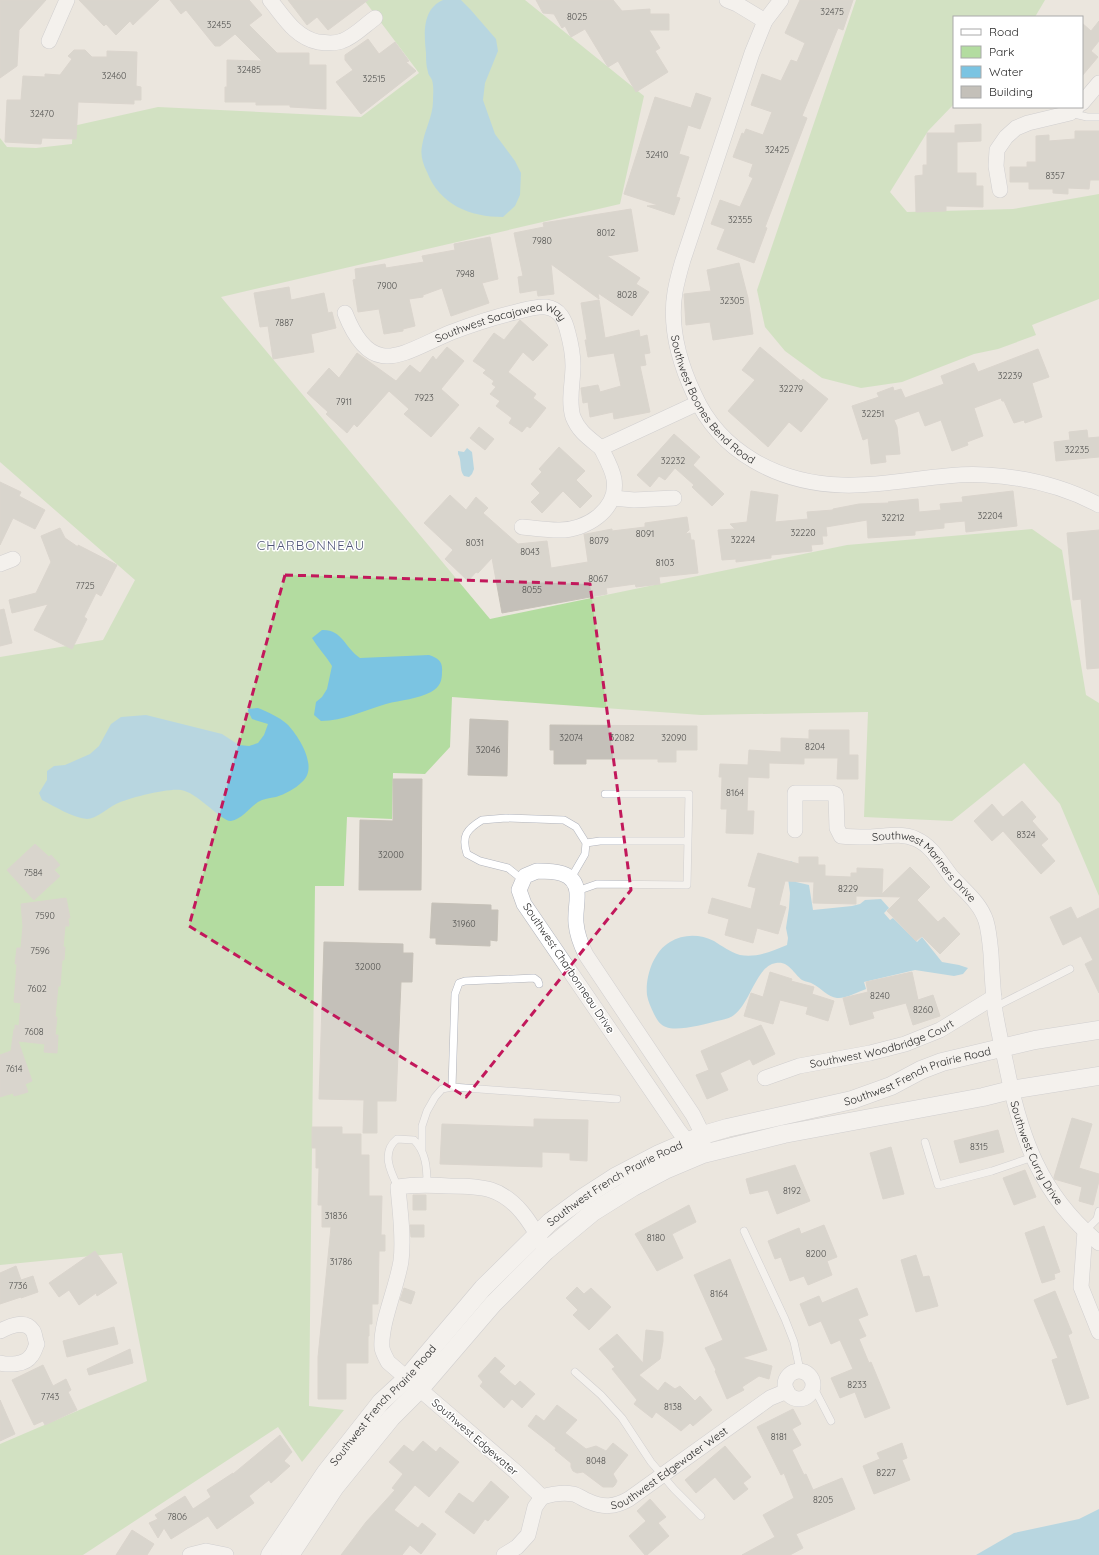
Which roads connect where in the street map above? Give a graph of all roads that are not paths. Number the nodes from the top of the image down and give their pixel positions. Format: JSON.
{"nodes":[{"id":1,"x":67,"y":0,"type":"edge"},
{"id":2,"x":270,"y":0,"type":"edge"},
{"id":3,"x":727,"y":0,"type":"edge"},
{"id":4,"x":781,"y":0,"type":"edge"},
{"id":5,"x":375,"y":18,"type":"dead end"},
{"id":6,"x":765,"y":21,"type":"junction"},
{"id":7,"x":49,"y":41,"type":"dead end"},
{"id":8,"x":1099,"y":83,"type":"edge"},
{"id":9,"x":1083,"y":102,"type":"edge"},
{"id":10,"x":1074,"y":110,"type":"edge"},
{"id":11,"x":1099,"y":116,"type":"edge"},
{"id":12,"x":1000,"y":190,"type":"dead end"},
{"id":13,"x":346,"y":313,"type":"dead end"},
{"id":14,"x":698,"y":403,"type":"junction"},
{"id":15,"x":601,"y":448,"type":"junction"},
{"id":16,"x":613,"y":498,"type":"junction"},
{"id":17,"x":674,"y":498,"type":"dead end"},
{"id":18,"x":1099,"y":505,"type":"edge"},
{"id":19,"x":522,"y":527,"type":"dead end"},
{"id":20,"x":605,"y":794,"type":"dead end"},
{"id":21,"x":795,"y":830,"type":"dead end"},
{"id":22,"x":688,"y":841,"type":"junction"},
{"id":23,"x":586,"y":843,"type":"junction"},
{"id":24,"x":523,"y":880,"type":"junction"},
{"id":25,"x":574,"y":884,"type":"junction"},
{"id":26,"x":1070,"y":969,"type":"dead end"},
{"id":27,"x":539,"y":984,"type":"dead end"},
{"id":28,"x":995,"y":1002,"type":"junction"},
{"id":29,"x":1099,"y":1030,"type":"edge"},
{"id":30,"x":1002,"y":1047,"type":"junction"},
{"id":31,"x":1099,"y":1076,"type":"edge"},
{"id":32,"x":765,"y":1078,"type":"dead end"},
{"id":33,"x":452,"y":1087,"type":"junction"},
{"id":34,"x":1011,"y":1090,"type":"junction"},
{"id":35,"x":617,"y":1099,"type":"dead end"},
{"id":36,"x":695,"y":1138,"type":"junction"},
{"id":37,"x":925,"y":1142,"type":"dead end"},
{"id":38,"x":422,"y":1150,"type":"junction"},
{"id":39,"x":703,"y":1154,"type":"junction"},
{"id":40,"x":1033,"y":1157,"type":"junction"},
{"id":41,"x":427,"y":1184,"type":"junction"},
{"id":42,"x":398,"y":1187,"type":"junction"},
{"id":43,"x":1099,"y":1211,"type":"edge"},
{"id":44,"x":744,"y":1231,"type":"dead end"},
{"id":45,"x":1085,"y":1231,"type":"junction"},
{"id":46,"x":537,"y":1234,"type":"junction"},
{"id":47,"x":1099,"y":1243,"type":"edge"},
{"id":48,"x":546,"y":1251,"type":"junction"},
{"id":49,"x":0,"y":1330,"type":"edge"},
{"id":50,"x":1099,"y":1332,"type":"edge"},
{"id":51,"x":0,"y":1363,"type":"edge"},
{"id":52,"x":800,"y":1370,"type":"junction"},
{"id":53,"x":575,"y":1372,"type":"dead end"},
{"id":54,"x":413,"y":1384,"type":"junction"},
{"id":55,"x":814,"y":1388,"type":"junction"},
{"id":56,"x":786,"y":1392,"type":"junction"},
{"id":57,"x":831,"y":1421,"type":"dead end"},
{"id":58,"x":662,"y":1475,"type":"junction"},
{"id":59,"x":542,"y":1497,"type":"junction"},
{"id":60,"x":701,"y":1516,"type":"dead end"},
{"id":61,"x":190,"y":1555,"type":"edge"},
{"id":62,"x":226,"y":1555,"type":"edge"},
{"id":63,"x":270,"y":1555,"type":"edge"},
{"id":64,"x":290,"y":1555,"type":"edge"},
{"id":65,"x":504,"y":1555,"type":"edge"}],
"edges":[{"from":1,"to":7,"type":"street"},
{"from":2,"to":5,"type":"street"},
{"from":3,"to":6,"type":"street"},
{"from":4,"to":6,"type":"street","name":"Southwest Boones Bend Road"},
{"from":6,"to":14,"type":"street","name":"Southwest Boones Bend Road"},
{"from":8,"to":9,"type":"street"},
{"from":10,"to":11,"type":"lane"},
{"from":10,"to":12,"type":"street"},
{"from":13,"to":15,"type":"street","name":"Southwest Sacajawea Way"},
{"from":14,"to":15,"type":"street"},
{"from":14,"to":18,"type":"street","name":"Southwest Boones Bend Road"},
{"from":15,"to":16,"type":"street","name":"Southwest Sacajawea Way"},
{"from":16,"to":17,"type":"street"},
{"from":16,"to":19,"type":"street"},
{"from":20,"to":22,"type":"lane"},
{"from":21,"to":28,"type":"street","name":"Southwest Mariners Drive"},
{"from":22,"to":23,"type":"lane"},
{"from":22,"to":25,"type":"lane"},
{"from":23,"to":24,"type":"lane"},
{"from":23,"to":25,"type":"lane"},
{"from":24,"to":25,"type":"street"},
{"from":24,"to":36,"type":"street","name":"Southwest Charbonneau Drive"},
{"from":25,"to":36,"type":"street","name":"Southwest Charbonneau Drive"},
{"from":26,"to":28,"type":"lane"},
{"from":27,"to":33,"type":"lane"},
{"from":28,"to":30,"type":"street","name":"Southwest Mariners Drive"},
{"from":28,"to":32,"type":"street","name":"Southwest Woodbridge Court"},
{"from":29,"to":30,"type":"street","name":"Southwest French Prairie Road"},
{"from":30,"to":34,"type":"street","name":"Southwest Curry Drive"},
{"from":30,"to":36,"type":"street","name":"Southwest French Prairie Road"},
{"from":31,"to":34,"type":"street","name":"Southwest French Prairie Road"},
{"from":33,"to":35,"type":"lane"},
{"from":33,"to":38,"type":"lane"},
{"from":34,"to":39,"type":"street","name":"Southwest French Prairie Road"},
{"from":34,"to":40,"type":"street","name":"Southwest Curry Drive"},
{"from":36,"to":39,"type":"street","name":"Southwest Charbonneau Drive"},
{"from":36,"to":46,"type":"street","name":"Southwest French Prairie Road"},
{"from":37,"to":40,"type":"lane"},
{"from":38,"to":41,"type":"lane"},
{"from":38,"to":42,"type":"lane"},
{"from":39,"to":48,"type":"street","name":"Southwest French Prairie Road"},
{"from":40,"to":45,"type":"street","name":"Southwest Curry Drive"},
{"from":41,"to":42,"type":"street"},
{"from":41,"to":46,"type":"street"},
{"from":42,"to":54,"type":"street","name":"Southwest Edgewater"},
{"from":43,"to":45,"type":"lane"},
{"from":44,"to":52,"type":"lane"},
{"from":45,"to":47,"type":"street","name":"Southwest Curry Drive"},
{"from":45,"to":50,"type":"street"},
{"from":46,"to":48,"type":"street"},
{"from":46,"to":54,"type":"street","name":"Southwest French Prairie Road"},
{"from":48,"to":54,"type":"street","name":"Southwest French Prairie Road"},
{"from":49,"to":51,"type":"street"},
{"from":52,"to":55,"type":"street"},
{"from":52,"to":56,"type":"street"},
{"from":53,"to":58,"type":"lane"},
{"from":54,"to":59,"type":"street","name":"Southwest Edgewater"},
{"from":54,"to":63,"type":"street","name":"Southwest French Prairie Road"},
{"from":54,"to":64,"type":"street","name":"Southwest French Prairie Road"},
{"from":55,"to":56,"type":"street"},
{"from":55,"to":57,"type":"lane"},
{"from":56,"to":58,"type":"street","name":"Southwest Edgewater West"},
{"from":58,"to":59,"type":"street","name":"Southwest Edgewater West"},
{"from":58,"to":60,"type":"lane"},
{"from":59,"to":65,"type":"street"},
{"from":61,"to":62,"type":"street"}]}
